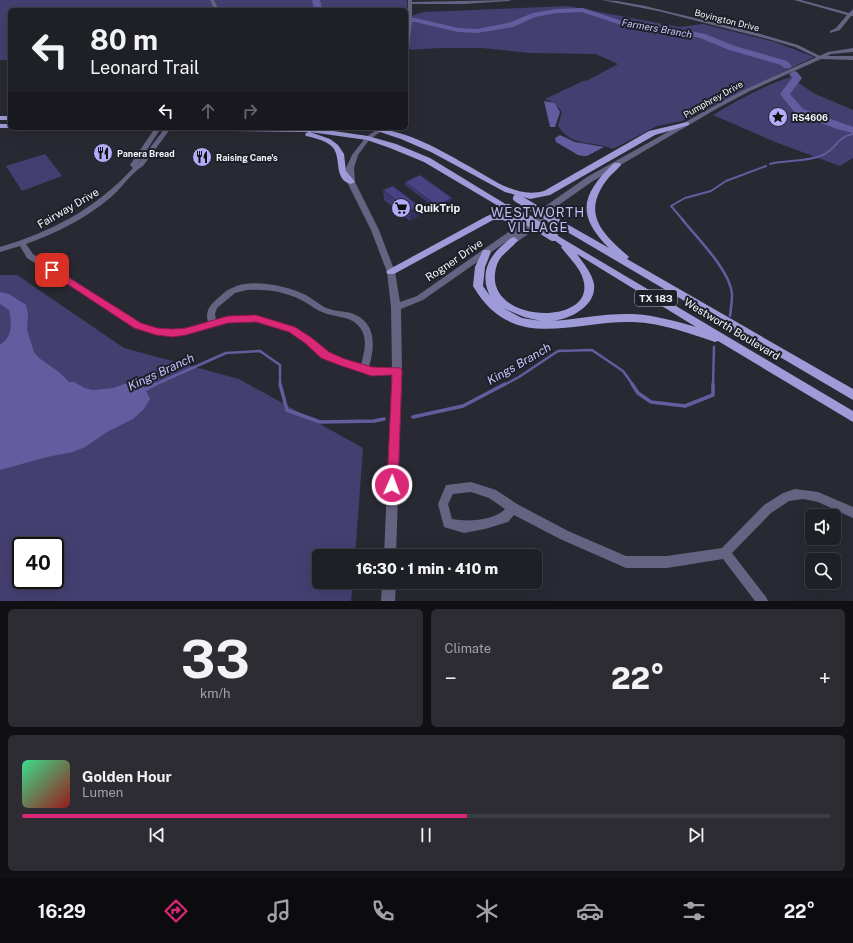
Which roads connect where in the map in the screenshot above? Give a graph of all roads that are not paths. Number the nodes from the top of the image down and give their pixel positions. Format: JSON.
{"nodes":[{"id":1,"x":499,"y":0,"type":"edge"},
{"id":2,"x":509,"y":0,"type":"edge"},
{"id":3,"x":603,"y":0,"type":"edge"},
{"id":4,"x":796,"y":0,"type":"edge"},
{"id":5,"x":410,"y":2,"type":"edge"},
{"id":6,"x":853,"y":9,"type":"edge"},
{"id":7,"x":851,"y":14,"type":"edge"},
{"id":8,"x":832,"y":32,"type":"dead end"},
{"id":9,"x":408,"y":38,"type":"edge"},
{"id":10,"x":853,"y":50,"type":"edge"},
{"id":11,"x":853,"y":56,"type":"edge"},
{"id":12,"x":822,"y":58,"type":"junction"},
{"id":13,"x":687,"y":124,"type":"junction"},
{"id":14,"x":157,"y":130,"type":"edge"},
{"id":15,"x":167,"y":130,"type":"edge"},
{"id":16,"x":255,"y":130,"type":"edge"},
{"id":17,"x":312,"y":130,"type":"edge"},
{"id":18,"x":380,"y":130,"type":"edge"},
{"id":19,"x":384,"y":130,"type":"edge"},
{"id":20,"x":406,"y":130,"type":"edge"},
{"id":21,"x":368,"y":138,"type":"junction"},
{"id":22,"x":435,"y":150,"type":"junction"},
{"id":23,"x":449,"y":158,"type":"junction"},
{"id":24,"x":437,"y":165,"type":"junction"},
{"id":25,"x":616,"y":165,"type":"junction"},
{"id":26,"x":136,"y":168,"type":"junction"},
{"id":27,"x":485,"y":179,"type":"junction"},
{"id":28,"x":350,"y":182,"type":"junction"},
{"id":29,"x":507,"y":212,"type":"junction"},
{"id":30,"x":514,"y":240,"type":"joint"},
{"id":31,"x":563,"y":242,"type":"junction"},
{"id":32,"x":22,"y":244,"type":"junction"},
{"id":33,"x":0,"y":250,"type":"edge"},
{"id":34,"x":486,"y":252,"type":"junction"},
{"id":35,"x":391,"y":272,"type":"junction"},
{"id":36,"x":648,"y":276,"type":"junction"},
{"id":37,"x":396,"y":307,"type":"junction"},
{"id":38,"x":213,"y":324,"type":"junction"},
{"id":39,"x":736,"y":346,"type":"junction"},
{"id":40,"x":801,"y":366,"type":"junction"},
{"id":41,"x":364,"y":369,"type":"junction"},
{"id":42,"x":397,"y":371,"type":"junction"},
{"id":43,"x":791,"y":379,"type":"junction"},
{"id":44,"x":853,"y":395,"type":"edge"},
{"id":45,"x":853,"y":417,"type":"edge"},
{"id":46,"x":513,"y":508,"type":"junction"},
{"id":47,"x":853,"y":513,"type":"edge"},
{"id":48,"x":390,"y":549,"type":"edge"},
{"id":49,"x":726,"y":553,"type":"junction"},
{"id":50,"x":389,"y":589,"type":"edge"},
{"id":51,"x":388,"y":601,"type":"edge"},
{"id":52,"x":762,"y":601,"type":"edge"}],
"edges":[{"from":1,"to":2,"type":"street"},
{"from":1,"to":5,"type":"street"},
{"from":3,"to":12,"type":"street","name":"Boyington Drive"},
{"from":4,"to":7,"type":"street"},
{"from":5,"to":9,"type":"street"},
{"from":6,"to":7,"type":"street"},
{"from":7,"to":8,"type":"street"},
{"from":10,"to":12,"type":"street","name":"Pumphrey Drive"},
{"from":11,"to":12,"type":"street"},
{"from":12,"to":13,"type":"street","name":"Pumphrey Drive"},
{"from":13,"to":25,"type":"street","name":"Pumphrey Drive"},
{"from":13,"to":27,"type":"main road"},
{"from":14,"to":26,"type":"street","name":"Fairway Drive"},
{"from":15,"to":26,"type":"street","name":"Fairway Drive"},
{"from":16,"to":28,"type":"main road"},
{"from":17,"to":21,"type":"main road"},
{"from":18,"to":21,"type":"street"},
{"from":19,"to":22,"type":"main road","name":"Westworth Boulevard","number":"TX 183"},
{"from":20,"to":22,"type":"main road"},
{"from":21,"to":24,"type":"main road"},
{"from":21,"to":28,"type":"street"},
{"from":22,"to":23,"type":"main road","name":"Westworth Boulevard","number":"TX 183"},
{"from":23,"to":24,"type":"main road"},
{"from":23,"to":27,"type":"main road","name":"Westworth Boulevard","number":"TX 183"},
{"from":24,"to":29,"type":"main road"},
{"from":25,"to":30,"type":"street"},
{"from":25,"to":34,"type":"street","name":"Rogner Drive"},
{"from":25,"to":36,"type":"main road"},
{"from":26,"to":32,"type":"street","name":"Fairway Drive"},
{"from":27,"to":36,"type":"main road","name":"Westworth Boulevard","number":"TX 183","bridge":true},
{"from":28,"to":35,"type":"street"},
{"from":29,"to":31,"type":"main road","name":"Westworth Boulevard","number":"TX 183","bridge":true},
{"from":29,"to":35,"type":"main road"},
{"from":30,"to":31,"type":"main road"},
{"from":31,"to":39,"type":"main road","name":"Westworth Boulevard","number":"TX 183"},
{"from":32,"to":33,"type":"street","name":"Fairway Drive"},
{"from":32,"to":38,"type":"street"},
{"from":34,"to":37,"type":"street","name":"Rogner Drive"},
{"from":34,"to":39,"type":"main road"},
{"from":35,"to":37,"type":"street"},
{"from":36,"to":40,"type":"main road","name":"Westworth Boulevard","number":"TX 183"},
{"from":37,"to":42,"type":"street"},
{"from":38,"to":41,"type":"street"},
{"from":38,"to":41,"type":"street"},
{"from":39,"to":43,"type":"main road","name":"Westworth Boulevard","number":"TX 183"},
{"from":40,"to":43,"type":"main road"},
{"from":40,"to":44,"type":"main road","name":"Westworth Boulevard","number":"TX 183"},
{"from":41,"to":42,"type":"street"},
{"from":42,"to":48,"type":"street"},
{"from":43,"to":45,"type":"main road","name":"Westworth Boulevard","number":"TX 183"},
{"from":46,"to":46,"type":"street"},
{"from":46,"to":49,"type":"street"},
{"from":47,"to":49,"type":"street"},
{"from":49,"to":52,"type":"street"},
{"from":50,"to":51,"type":"street"}]}
